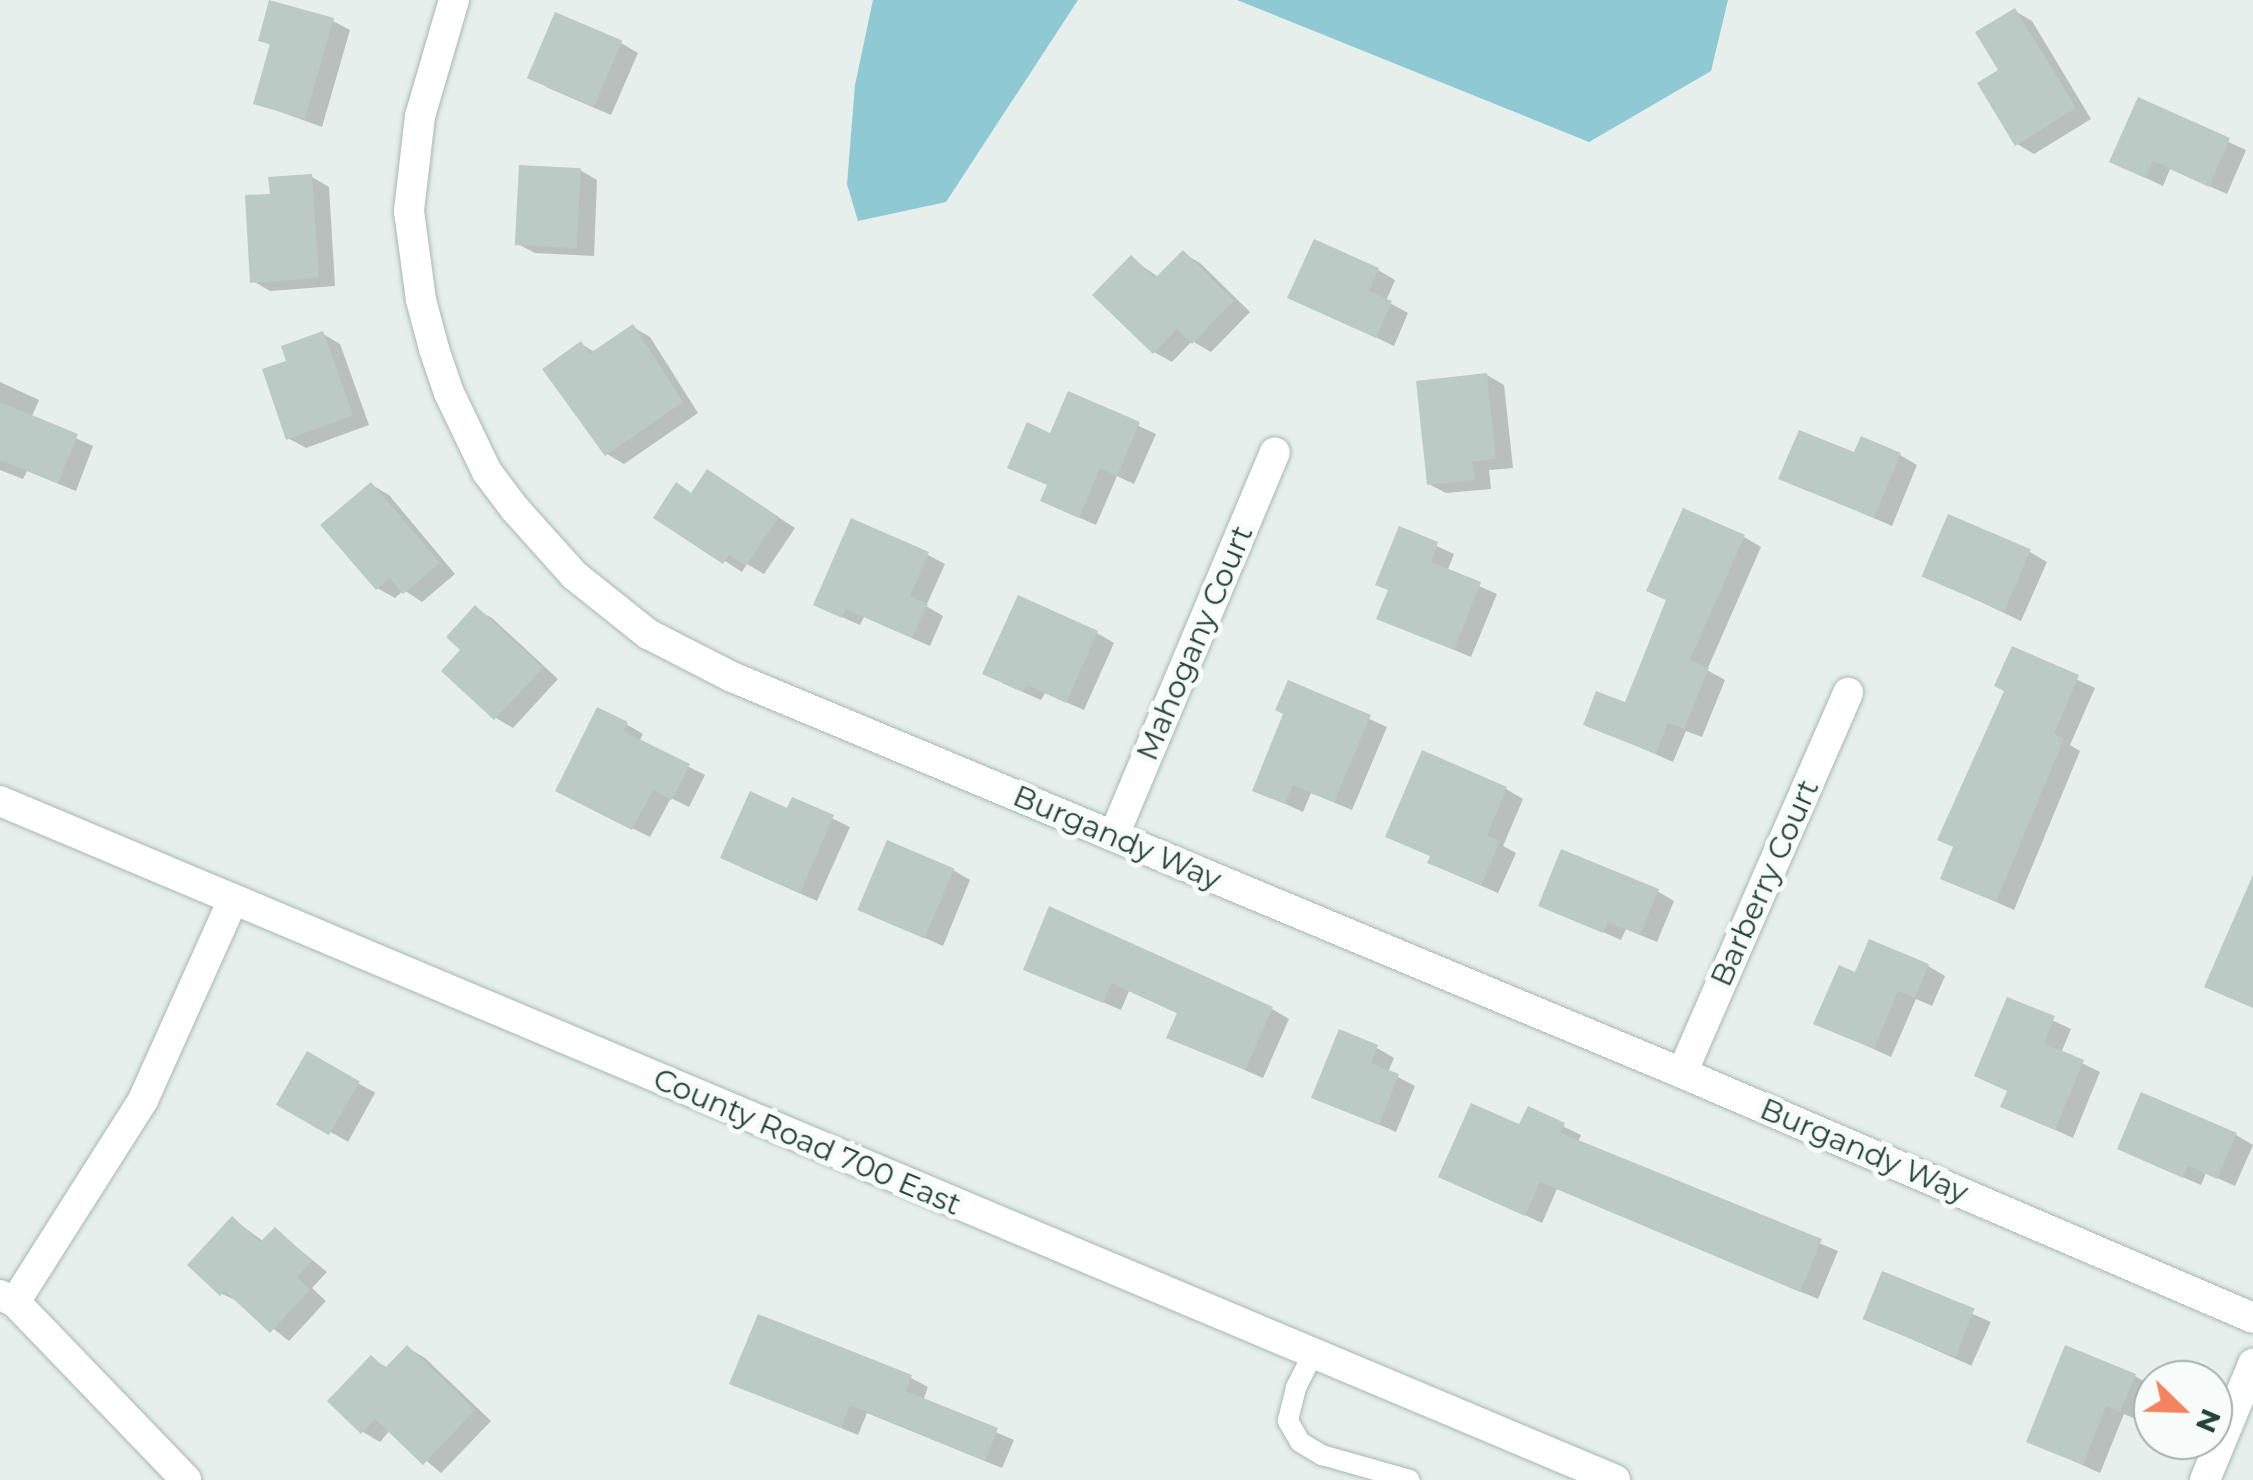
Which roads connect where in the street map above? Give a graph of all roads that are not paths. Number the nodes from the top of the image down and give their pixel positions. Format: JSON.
{"nodes":[{"id":1,"x":454,"y":0,"type":"edge"},
{"id":2,"x":1275,"y":452,"type":"dead end"},
{"id":3,"x":1848,"y":693,"type":"dead end"},
{"id":4,"x":0,"y":801,"type":"edge"},
{"id":5,"x":1114,"y":835,"type":"junction"},
{"id":6,"x":232,"y":902,"type":"junction"},
{"id":7,"x":1682,"y":1073,"type":"junction"},
{"id":8,"x":7,"y":1298,"type":"edge"},
{"id":9,"x":2253,"y":1318,"type":"edge"},
{"id":10,"x":1314,"y":1354,"type":"junction"},
{"id":11,"x":2253,"y":1364,"type":"edge"},
{"id":12,"x":186,"y":1480,"type":"edge"},
{"id":13,"x":1410,"y":1480,"type":"edge"},
{"id":14,"x":1614,"y":1480,"type":"edge"},
{"id":15,"x":2205,"y":1480,"type":"edge"}],
"edges":[{"from":1,"to":5,"type":"street","name":"Burgandy Way"},
{"from":2,"to":5,"type":"street","name":"Mahogany Court"},
{"from":3,"to":7,"type":"street","name":"Barberry Court"},
{"from":4,"to":6,"type":"street","name":"County Road 700 East"},
{"from":5,"to":7,"type":"street","name":"Burgandy Way"},
{"from":6,"to":8,"type":"street"},
{"from":6,"to":10,"type":"street","name":"County Road 700 East"},
{"from":7,"to":9,"type":"street","name":"Burgandy Way"},
{"from":8,"to":12,"type":"street"},
{"from":10,"to":13,"type":"lane"},
{"from":10,"to":14,"type":"street","name":"County Road 700 East"},
{"from":11,"to":15,"type":"street"}]}
